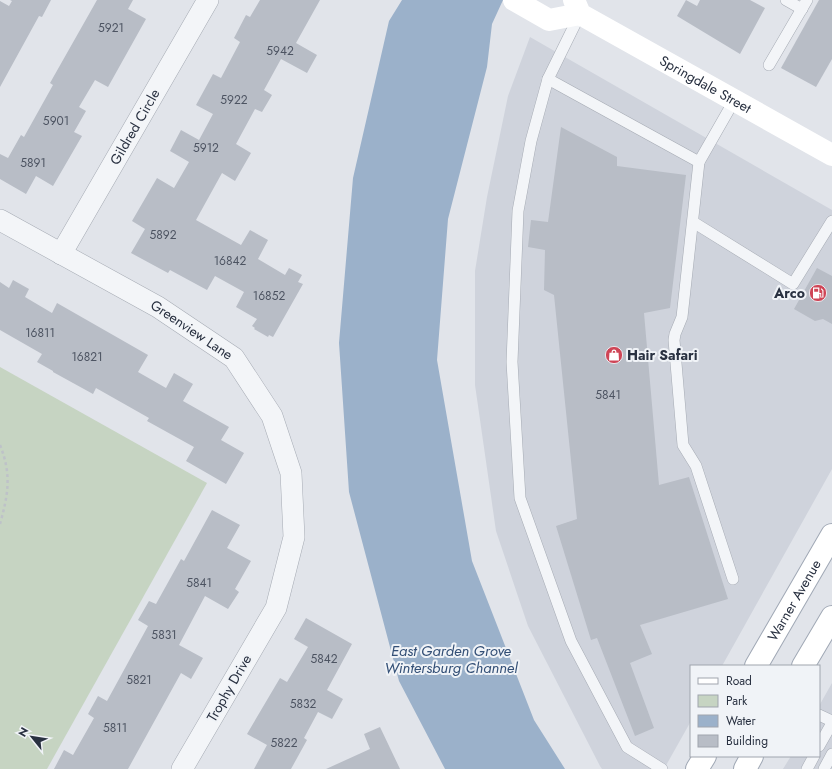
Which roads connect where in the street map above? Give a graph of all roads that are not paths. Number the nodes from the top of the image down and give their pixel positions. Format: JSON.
{"nodes":[{"id":1,"x":208,"y":0,"type":"edge"},
{"id":2,"x":514,"y":0,"type":"edge"},
{"id":3,"x":786,"y":0,"type":"edge"},
{"id":4,"x":804,"y":4,"type":"edge"},
{"id":5,"x":577,"y":7,"type":"edge"},
{"id":6,"x":769,"y":65,"type":"dead end"},
{"id":7,"x":548,"y":79,"type":"junction"},
{"id":8,"x":735,"y":99,"type":"junction"},
{"id":9,"x":832,"y":155,"type":"edge"},
{"id":10,"x":699,"y":162,"type":"junction"},
{"id":11,"x":0,"y":220,"type":"edge"},
{"id":12,"x":832,"y":221,"type":"edge"},
{"id":13,"x":693,"y":222,"type":"junction"},
{"id":14,"x":61,"y":254,"type":"junction"},
{"id":15,"x":832,"y":535,"type":"edge"},
{"id":16,"x":733,"y":579,"type":"dead end"},
{"id":17,"x":276,"y":608,"type":"joint"},
{"id":18,"x":832,"y":617,"type":"edge"},
{"id":19,"x":757,"y":665,"type":"edge"},
{"id":20,"x":804,"y":665,"type":"edge"},
{"id":21,"x":820,"y":716,"type":"edge"},
{"id":22,"x":832,"y":722,"type":"edge"},
{"id":23,"x":820,"y":744,"type":"edge"},
{"id":24,"x":832,"y":754,"type":"edge"},
{"id":25,"x":704,"y":757,"type":"edge"},
{"id":26,"x":751,"y":757,"type":"edge"},
{"id":27,"x":813,"y":757,"type":"edge"},
{"id":28,"x":182,"y":769,"type":"edge"},
{"id":29,"x":662,"y":769,"type":"edge"},
{"id":30,"x":697,"y":769,"type":"edge"},
{"id":31,"x":745,"y":769,"type":"edge"},
{"id":32,"x":807,"y":769,"type":"edge"},
{"id":33,"x":824,"y":769,"type":"edge"}],
"edges":[{"from":1,"to":14,"type":"street","name":"Gildred Circle"},
{"from":2,"to":5,"type":"main road"},
{"from":3,"to":4,"type":"lane"},
{"from":4,"to":6,"type":"lane"},
{"from":5,"to":7,"type":"lane"},
{"from":5,"to":8,"type":"main road","name":"Springdale Street"},
{"from":7,"to":10,"type":"lane"},
{"from":7,"to":29,"type":"lane"},
{"from":8,"to":9,"type":"main road","name":"Springdale Street"},
{"from":8,"to":10,"type":"lane"},
{"from":10,"to":13,"type":"lane"},
{"from":11,"to":14,"type":"street","name":"Greenview Lane"},
{"from":12,"to":13,"type":"lane"},
{"from":13,"to":16,"type":"lane"},
{"from":14,"to":17,"type":"street","name":"Greenview Lane"},
{"from":15,"to":19,"type":"main road","name":"Warner Avenue"},
{"from":17,"to":28,"type":"street","name":"Trophy Drive"},
{"from":18,"to":20,"type":"main road"},
{"from":21,"to":22,"type":"lane"},
{"from":22,"to":23,"type":"lane"},
{"from":24,"to":33,"type":"lane"},
{"from":25,"to":30,"type":"main road"},
{"from":26,"to":31,"type":"main road"},
{"from":27,"to":32,"type":"lane"}]}
